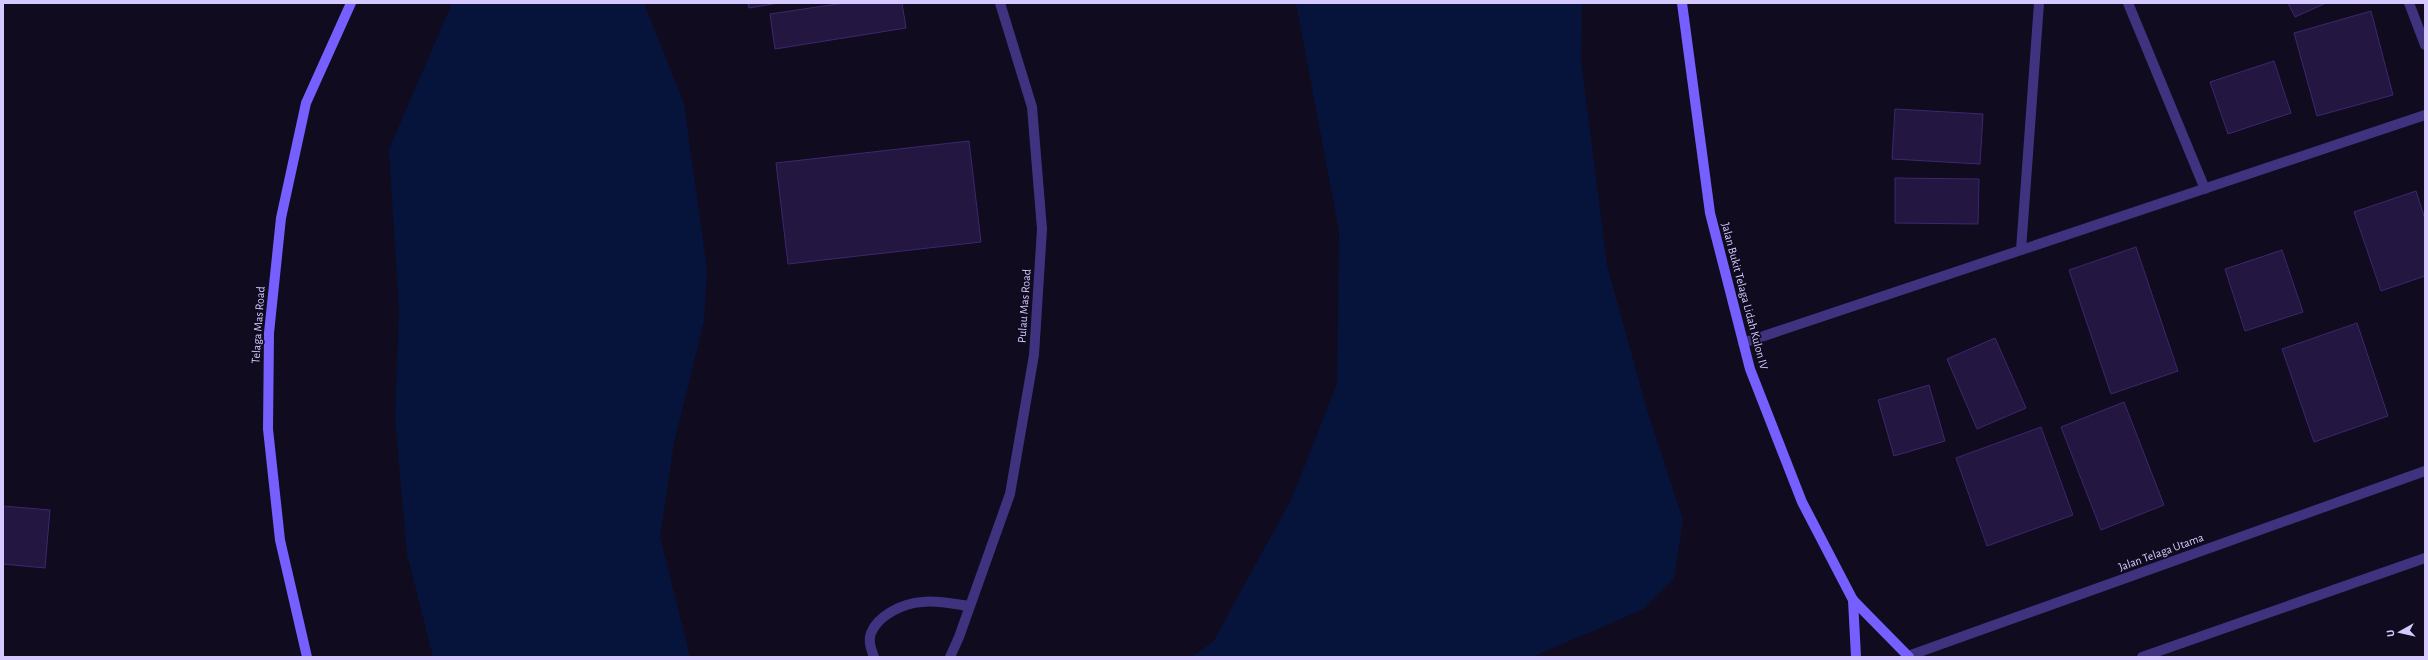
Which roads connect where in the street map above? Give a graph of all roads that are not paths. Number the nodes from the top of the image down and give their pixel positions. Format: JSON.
{"nodes":[{"id":1,"x":351,"y":3,"type":"edge"},
{"id":2,"x":1000,"y":3,"type":"edge"},
{"id":3,"x":1682,"y":3,"type":"edge"},
{"id":4,"x":2039,"y":3,"type":"edge"},
{"id":5,"x":2128,"y":3,"type":"edge"},
{"id":6,"x":2409,"y":3,"type":"edge"},
{"id":7,"x":2425,"y":45,"type":"edge"},
{"id":8,"x":2425,"y":116,"type":"edge"},
{"id":9,"x":2205,"y":189,"type":"junction"},
{"id":10,"x":2021,"y":250,"type":"junction"},
{"id":11,"x":1743,"y":343,"type":"junction"},
{"id":12,"x":2425,"y":471,"type":"edge"},
{"id":13,"x":2425,"y":558,"type":"edge"},
{"id":14,"x":1853,"y":600,"type":"junction"},
{"id":15,"x":968,"y":606,"type":"junction"},
{"id":16,"x":307,"y":657,"type":"edge"},
{"id":17,"x":874,"y":657,"type":"edge"},
{"id":18,"x":950,"y":657,"type":"edge"},
{"id":19,"x":1856,"y":657,"type":"edge"},
{"id":20,"x":1908,"y":657,"type":"edge"},
{"id":21,"x":2142,"y":657,"type":"edge"}],
"edges":[{"from":1,"to":16,"type":"main road","name":"Telaga Mas Road"},
{"from":2,"to":15,"type":"street","name":"Pulau Mas Road"},
{"from":3,"to":11,"type":"main road","name":"Jalan Bukit Telaga Lidah Kulon IV"},
{"from":4,"to":10,"type":"street"},
{"from":5,"to":9,"type":"street"},
{"from":6,"to":7,"type":"street"},
{"from":8,"to":9,"type":"street"},
{"from":9,"to":10,"type":"street"},
{"from":10,"to":11,"type":"street"},
{"from":11,"to":14,"type":"main road","name":"Jalan Bukit Telaga Lidah Kulon IV"},
{"from":12,"to":20,"type":"street","name":"Jalan Telaga Utama"},
{"from":13,"to":21,"type":"street"},
{"from":14,"to":19,"type":"main road","name":"Jalan Bukit Telaga Lidah Kulon IV"},
{"from":14,"to":20,"type":"main road","name":"Jalan Bukit Telaga Lidah Kulon IV"},
{"from":15,"to":17,"type":"street"},
{"from":15,"to":18,"type":"street","name":"Pulau Mas Road"}]}
